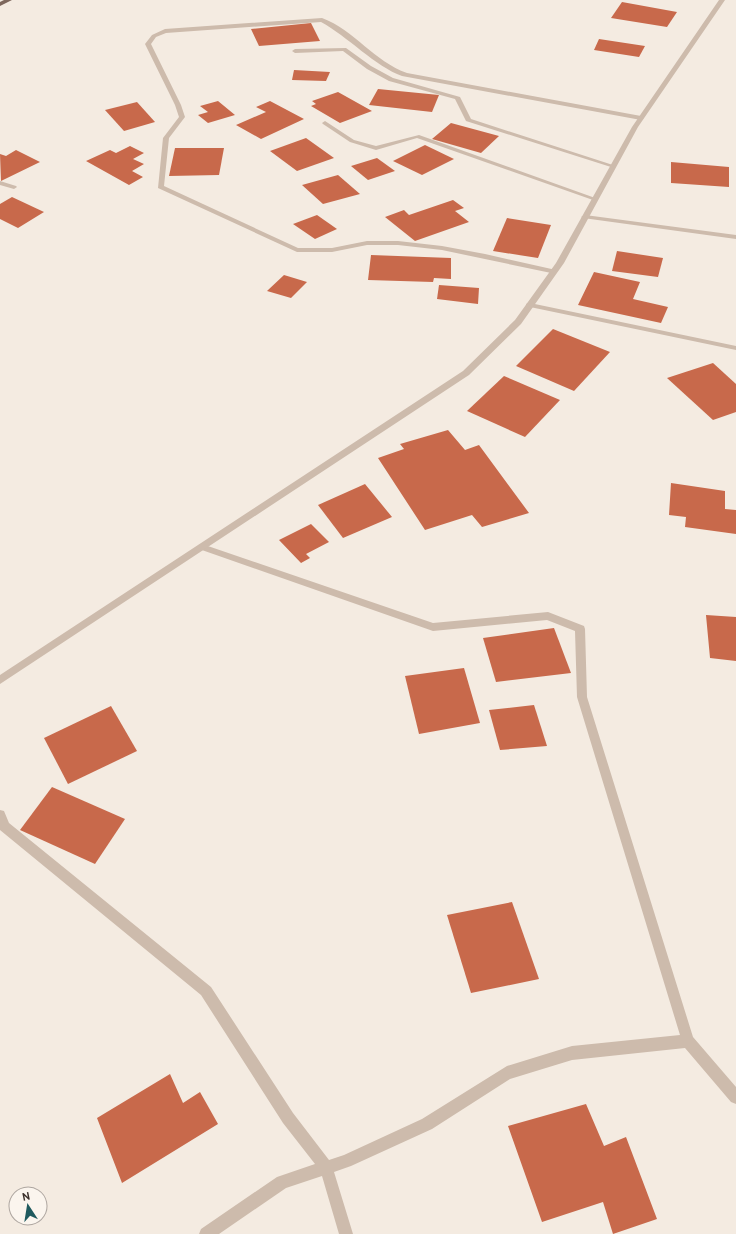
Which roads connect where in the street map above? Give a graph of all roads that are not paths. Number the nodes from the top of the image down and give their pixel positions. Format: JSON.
{"nodes":[{"id":1,"x":9,"y":0,"type":"edge"},
{"id":2,"x":722,"y":0,"type":"edge"},
{"id":3,"x":0,"y":4,"type":"edge"},
{"id":4,"x":295,"y":51,"type":"dead end"},
{"id":5,"x":641,"y":118,"type":"junction"},
{"id":6,"x":325,"y":123,"type":"dead end"},
{"id":7,"x":614,"y":166,"type":"junction"},
{"id":8,"x":0,"y":183,"type":"edge"},
{"id":9,"x":14,"y":188,"type":"dead end"},
{"id":10,"x":595,"y":199,"type":"junction"},
{"id":11,"x":585,"y":217,"type":"junction"},
{"id":12,"x":736,"y":237,"type":"edge"},
{"id":13,"x":553,"y":272,"type":"junction"},
{"id":14,"x":530,"y":305,"type":"junction"},
{"id":15,"x":736,"y":348,"type":"edge"},
{"id":16,"x":202,"y":547,"type":"junction"},
{"id":17,"x":0,"y":680,"type":"edge"},
{"id":18,"x":0,"y":815,"type":"edge"},
{"id":19,"x":688,"y":1041,"type":"junction"},
{"id":20,"x":736,"y":1097,"type":"edge"},
{"id":21,"x":326,"y":1167,"type":"junction"},
{"id":22,"x":206,"y":1234,"type":"edge"},
{"id":23,"x":346,"y":1234,"type":"edge"}],
"edges":[{"from":1,"to":3,"type":"main road"},
{"from":2,"to":5,"type":"street"},
{"from":4,"to":7,"type":"street"},
{"from":5,"to":7,"type":"street"},
{"from":5,"to":13,"type":"street"},
{"from":6,"to":10,"type":"street"},
{"from":7,"to":10,"type":"street"},
{"from":8,"to":9,"type":"street"},
{"from":10,"to":11,"type":"street"},
{"from":11,"to":12,"type":"street"},
{"from":11,"to":13,"type":"street"},
{"from":13,"to":14,"type":"street"},
{"from":14,"to":15,"type":"street"},
{"from":14,"to":16,"type":"street"},
{"from":16,"to":17,"type":"street"},
{"from":16,"to":19,"type":"street"},
{"from":18,"to":21,"type":"street"},
{"from":19,"to":20,"type":"street"},
{"from":19,"to":21,"type":"street"},
{"from":21,"to":22,"type":"street"},
{"from":21,"to":23,"type":"street"}]}
